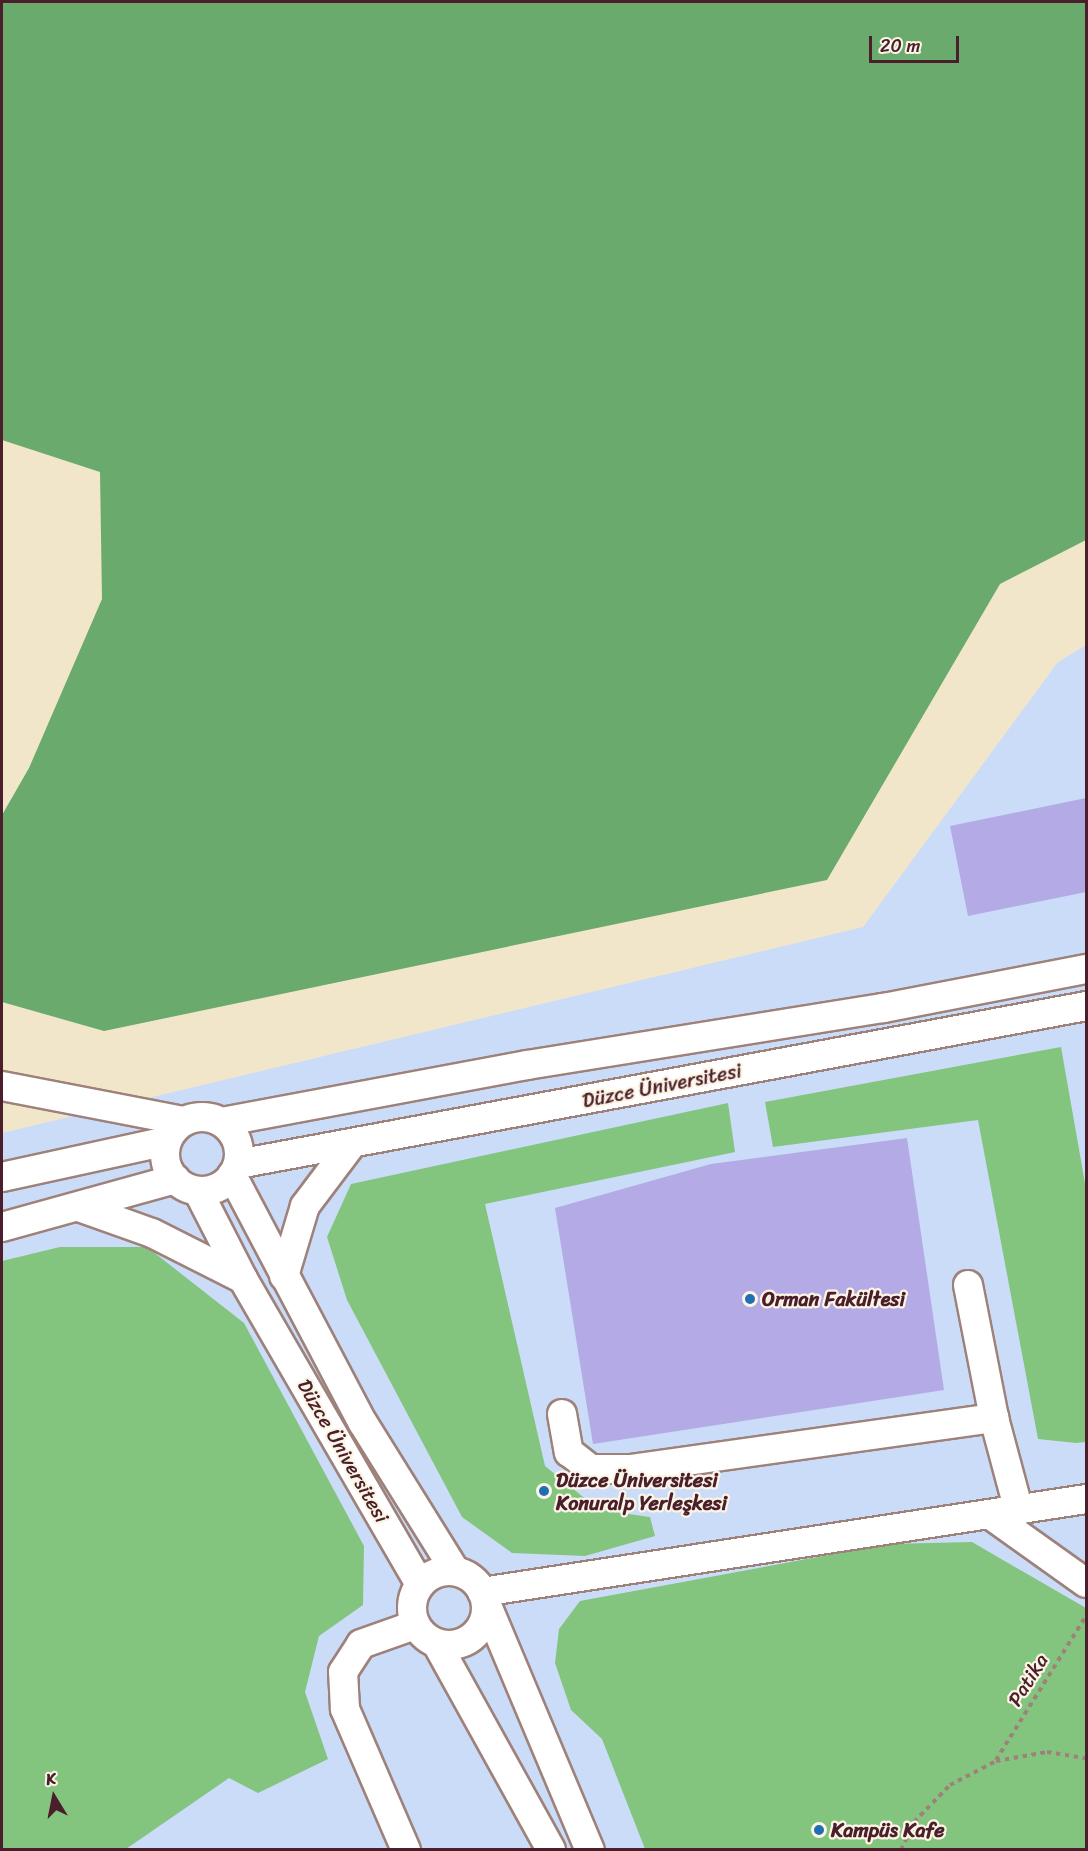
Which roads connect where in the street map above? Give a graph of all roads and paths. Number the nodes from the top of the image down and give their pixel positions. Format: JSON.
{"nodes":[{"id":1,"x":1086,"y":969,"type":"edge"},
{"id":2,"x":1086,"y":1006,"type":"edge"},
{"id":3,"x":2,"y":1086,"type":"edge"},
{"id":4,"x":222,"y":1122,"type":"junction"},
{"id":5,"x":176,"y":1131,"type":"junction"},
{"id":6,"x":351,"y":1145,"type":"junction"},
{"id":7,"x":235,"y":1170,"type":"junction"},
{"id":8,"x":2,"y":1177,"type":"edge"},
{"id":9,"x":186,"y":1185,"type":"junction"},
{"id":10,"x":78,"y":1207,"type":"junction"},
{"id":11,"x":2,"y":1227,"type":"edge"},
{"id":12,"x":284,"y":1276,"type":"junction"},
{"id":13,"x":243,"y":1279,"type":"junction"},
{"id":14,"x":968,"y":1285,"type":"dead end"},
{"id":15,"x":562,"y":1414,"type":"dead end"},
{"id":16,"x":994,"y":1418,"type":"junction"},
{"id":17,"x":1086,"y":1499,"type":"edge"},
{"id":18,"x":1005,"y":1513,"type":"junction"},
{"id":19,"x":455,"y":1571,"type":"junction"},
{"id":20,"x":1086,"y":1583,"type":"edge"},
{"id":21,"x":420,"y":1584,"type":"junction"},
{"id":22,"x":484,"y":1597,"type":"junction"},
{"id":23,"x":1086,"y":1616,"type":"edge"},
{"id":24,"x":415,"y":1625,"type":"junction"},
{"id":25,"x":437,"y":1644,"type":"junction"},
{"id":26,"x":1086,"y":1758,"type":"edge"},
{"id":27,"x":996,"y":1761,"type":"junction"},
{"id":28,"x":406,"y":1850,"type":"edge"},
{"id":29,"x":551,"y":1850,"type":"edge"},
{"id":30,"x":590,"y":1850,"type":"edge"},
{"id":31,"x":901,"y":1850,"type":"edge"}],
"edges":[{"from":1,"to":4,"type":"street"},
{"from":2,"to":6,"type":"street","name":"Düzce Üniversitesi"},
{"from":3,"to":5,"type":"street"},
{"from":4,"to":5,"type":"street"},
{"from":4,"to":7,"type":"street","name":"Düzce Üniversitesi"},
{"from":5,"to":8,"type":"street"},
{"from":5,"to":9,"type":"street","name":"Düzce Üniversitesi"},
{"from":6,"to":7,"type":"street","name":"Düzce Üniversitesi"},
{"from":6,"to":12,"type":"street"},
{"from":7,"to":9,"type":"street","name":"Düzce Üniversitesi"},
{"from":7,"to":12,"type":"street","name":"Düzce Üniversitesi"},
{"from":9,"to":10,"type":"street"},
{"from":9,"to":13,"type":"street","name":"Düzce Üniversitesi"},
{"from":10,"to":11,"type":"street"},
{"from":10,"to":13,"type":"street"},
{"from":12,"to":19,"type":"street","name":"Düzce Üniversitesi"},
{"from":13,"to":21,"type":"street","name":"Düzce Üniversitesi"},
{"from":14,"to":16,"type":"street"},
{"from":15,"to":16,"type":"street"},
{"from":16,"to":18,"type":"street"},
{"from":17,"to":18,"type":"street"},
{"from":18,"to":20,"type":"street"},
{"from":18,"to":22,"type":"street"},
{"from":19,"to":21,"type":"street"},
{"from":19,"to":22,"type":"street"},
{"from":21,"to":24,"type":"street"},
{"from":22,"to":25,"type":"street"},
{"from":22,"to":30,"type":"street"},
{"from":23,"to":27,"type":"path","name":"Patika"},
{"from":24,"to":25,"type":"street"},
{"from":24,"to":28,"type":"street"},
{"from":25,"to":29,"type":"street"},
{"from":26,"to":27,"type":"path"},
{"from":27,"to":31,"type":"path"}]}
